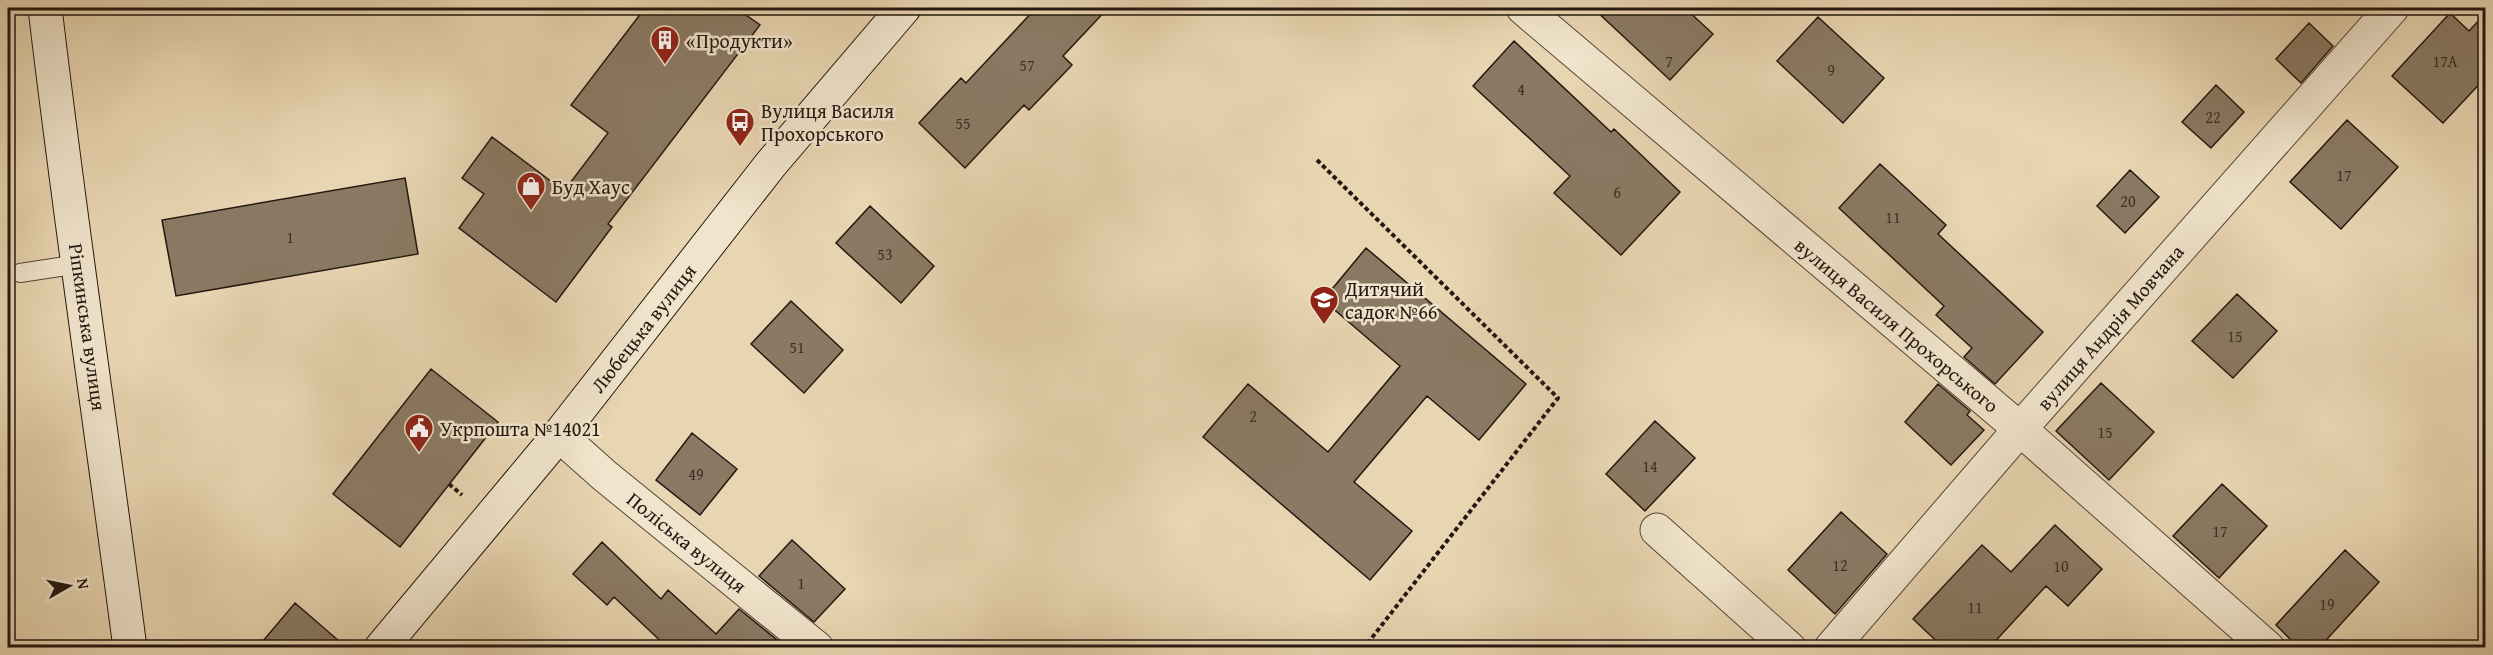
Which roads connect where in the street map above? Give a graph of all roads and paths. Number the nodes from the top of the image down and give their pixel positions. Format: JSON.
{"nodes":[{"id":1,"x":45,"y":8,"type":"edge"},
{"id":2,"x":904,"y":8,"type":"edge"},
{"id":3,"x":1522,"y":8,"type":"edge"},
{"id":4,"x":2392,"y":8,"type":"edge"},
{"id":5,"x":1317,"y":160,"type":"dead end"},
{"id":6,"x":79,"y":264,"type":"junction"},
{"id":7,"x":20,"y":273,"type":"dead end"},
{"id":8,"x":2020,"y":429,"type":"junction"},
{"id":9,"x":559,"y":435,"type":"junction"},
{"id":10,"x":1657,"y":530,"type":"dead end"},
{"id":11,"x":130,"y":648,"type":"edge"},
{"id":12,"x":381,"y":648,"type":"edge"},
{"id":13,"x":817,"y":648,"type":"edge"},
{"id":14,"x":1365,"y":648,"type":"edge"},
{"id":15,"x":1789,"y":648,"type":"edge"},
{"id":16,"x":1831,"y":648,"type":"edge"},
{"id":17,"x":2268,"y":648,"type":"edge"}],
"edges":[{"from":1,"to":6,"type":"street","name":"Ріпкинська вулиця"},
{"from":2,"to":9,"type":"street","name":"Любецька вулиця"},
{"from":3,"to":8,"type":"street","name":"вулиця Василя Прохорського"},
{"from":4,"to":8,"type":"street","name":"вулиця Андрія Мовчана"},
{"from":5,"to":14,"type":"path"},
{"from":6,"to":7,"type":"lane"},
{"from":6,"to":11,"type":"street","name":"Ріпкинська вулиця"},
{"from":8,"to":16,"type":"street","name":"вулиця Андрія Мовчана"},
{"from":8,"to":17,"type":"street","name":"вулиця Василя Прохорського"},
{"from":9,"to":12,"type":"street","name":"Любецька вулиця"},
{"from":9,"to":13,"type":"street","name":"Поліська вулиця"},
{"from":10,"to":15,"type":"street"}]}
